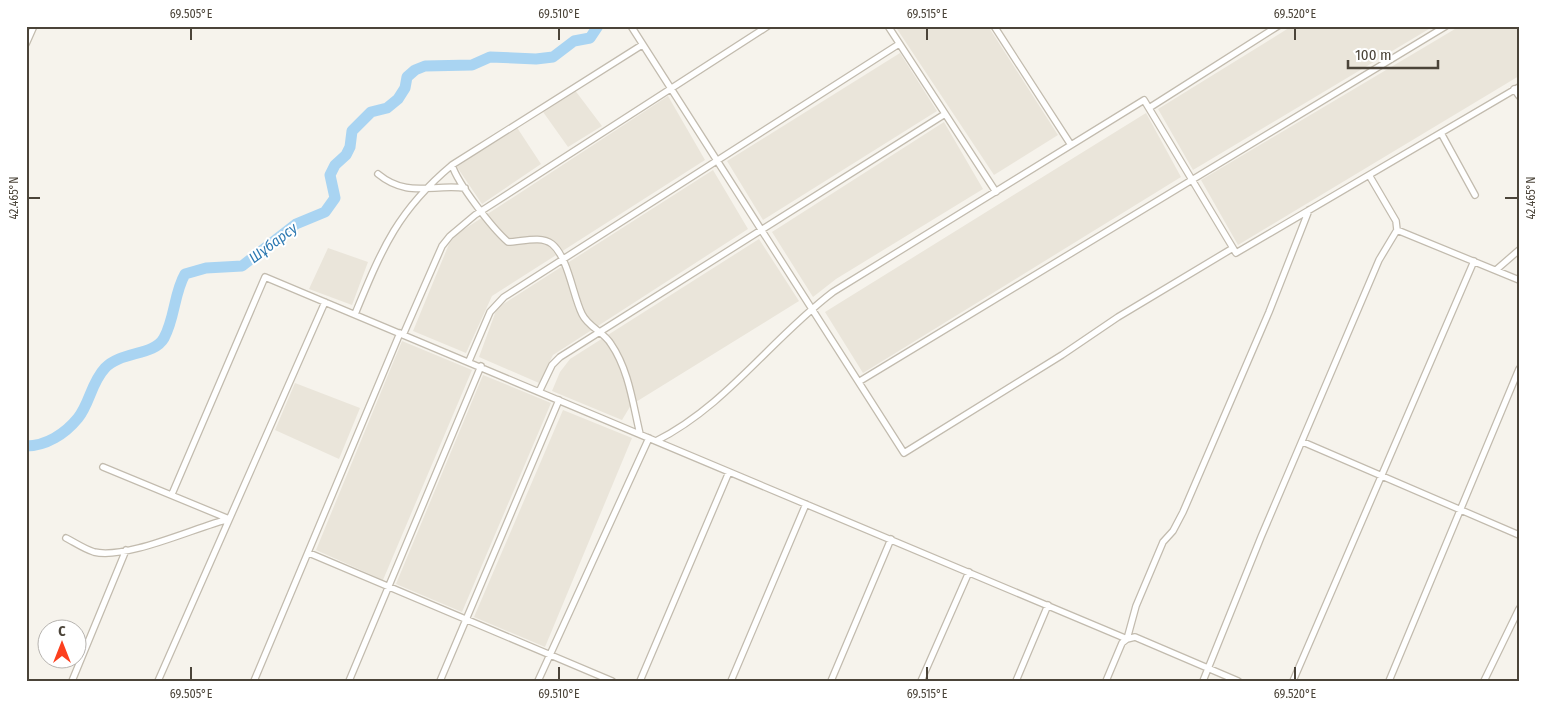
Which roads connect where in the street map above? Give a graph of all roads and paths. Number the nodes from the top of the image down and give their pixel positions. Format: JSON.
{"nodes":[{"id":1,"x":34,"y":26,"type":"edge"},
{"id":2,"x":631,"y":26,"type":"edge"},
{"id":3,"x":768,"y":26,"type":"edge"},
{"id":4,"x":888,"y":26,"type":"edge"},
{"id":5,"x":994,"y":26,"type":"edge"},
{"id":6,"x":1278,"y":26,"type":"edge"},
{"id":7,"x":1446,"y":26,"type":"edge"},
{"id":8,"x":26,"y":44,"type":"edge"},
{"id":9,"x":899,"y":44,"type":"junction"},
{"id":10,"x":642,"y":45,"type":"junction"},
{"id":11,"x":670,"y":88,"type":"junction"},
{"id":12,"x":1517,"y":88,"type":"edge"},
{"id":13,"x":1519,"y":96,"type":"edge"},
{"id":14,"x":1149,"y":108,"type":"junction"},
{"id":15,"x":945,"y":114,"type":"junction"},
{"id":16,"x":1440,"y":133,"type":"junction"},
{"id":17,"x":1071,"y":145,"type":"junction"},
{"id":18,"x":716,"y":160,"type":"junction"},
{"id":19,"x":452,"y":165,"type":"junction"},
{"id":20,"x":378,"y":174,"type":"dead end"},
{"id":21,"x":1369,"y":175,"type":"junction"},
{"id":22,"x":1192,"y":178,"type":"junction"},
{"id":23,"x":465,"y":188,"type":"junction"},
{"id":24,"x":425,"y":189,"type":"junction"},
{"id":25,"x":996,"y":192,"type":"junction"},
{"id":26,"x":1475,"y":195,"type":"dead end"},
{"id":27,"x":1309,"y":210,"type":"junction"},
{"id":28,"x":482,"y":211,"type":"junction"},
{"id":29,"x":761,"y":230,"type":"junction"},
{"id":30,"x":1398,"y":230,"type":"junction"},
{"id":31,"x":1233,"y":248,"type":"junction"},
{"id":32,"x":1519,"y":250,"type":"edge"},
{"id":33,"x":562,"y":259,"type":"junction"},
{"id":34,"x":1474,"y":261,"type":"junction"},
{"id":35,"x":1496,"y":270,"type":"junction"},
{"id":36,"x":1519,"y":280,"type":"edge"},
{"id":37,"x":325,"y":302,"type":"junction"},
{"id":38,"x":812,"y":308,"type":"junction"},
{"id":39,"x":355,"y":314,"type":"junction"},
{"id":40,"x":598,"y":332,"type":"junction"},
{"id":41,"x":402,"y":334,"type":"junction"},
{"id":42,"x":468,"y":361,"type":"junction"},
{"id":43,"x":481,"y":366,"type":"junction"},
{"id":44,"x":1519,"y":369,"type":"edge"},
{"id":45,"x":860,"y":381,"type":"junction"},
{"id":46,"x":539,"y":392,"type":"junction"},
{"id":47,"x":559,"y":400,"type":"junction"},
{"id":48,"x":640,"y":434,"type":"junction"},
{"id":49,"x":649,"y":438,"type":"junction"},
{"id":50,"x":656,"y":441,"type":"junction"},
{"id":51,"x":1302,"y":442,"type":"junction"},
{"id":52,"x":103,"y":467,"type":"dead end"},
{"id":53,"x":729,"y":472,"type":"junction"},
{"id":54,"x":1382,"y":477,"type":"junction"},
{"id":55,"x":172,"y":494,"type":"junction"},
{"id":56,"x":806,"y":504,"type":"junction"},
{"id":57,"x":1460,"y":510,"type":"junction"},
{"id":58,"x":229,"y":519,"type":"junction"},
{"id":59,"x":1519,"y":536,"type":"edge"},
{"id":60,"x":66,"y":538,"type":"dead end"},
{"id":61,"x":890,"y":540,"type":"junction"},
{"id":62,"x":126,"y":550,"type":"junction"},
{"id":63,"x":309,"y":553,"type":"junction"},
{"id":64,"x":969,"y":572,"type":"junction"},
{"id":65,"x":389,"y":586,"type":"junction"},
{"id":66,"x":1048,"y":605,"type":"junction"},
{"id":67,"x":1519,"y":609,"type":"edge"},
{"id":68,"x":467,"y":619,"type":"junction"},
{"id":69,"x":1127,"y":638,"type":"junction"},
{"id":70,"x":550,"y":654,"type":"junction"},
{"id":71,"x":1208,"y":668,"type":"junction"},
{"id":72,"x":72,"y":681,"type":"edge"},
{"id":73,"x":158,"y":681,"type":"edge"},
{"id":74,"x":254,"y":681,"type":"edge"},
{"id":75,"x":349,"y":681,"type":"edge"},
{"id":76,"x":440,"y":681,"type":"edge"},
{"id":77,"x":538,"y":681,"type":"edge"},
{"id":78,"x":612,"y":681,"type":"edge"},
{"id":79,"x":640,"y":681,"type":"edge"},
{"id":80,"x":731,"y":681,"type":"edge"},
{"id":81,"x":831,"y":681,"type":"edge"},
{"id":82,"x":921,"y":681,"type":"edge"},
{"id":83,"x":1016,"y":681,"type":"edge"},
{"id":84,"x":1106,"y":681,"type":"edge"},
{"id":85,"x":1203,"y":681,"type":"edge"},
{"id":86,"x":1238,"y":681,"type":"edge"},
{"id":87,"x":1293,"y":681,"type":"edge"},
{"id":88,"x":1389,"y":681,"type":"edge"},
{"id":89,"x":1484,"y":681,"type":"edge"}],
"edges":[{"from":1,"to":8,"type":"street"},
{"from":2,"to":10,"type":"street"},
{"from":3,"to":11,"type":"street"},
{"from":4,"to":9,"type":"street"},
{"from":5,"to":17,"type":"street"},
{"from":6,"to":14,"type":"street"},
{"from":7,"to":22,"type":"street"},
{"from":9,"to":15,"type":"street"},
{"from":9,"to":18,"type":"street"},
{"from":10,"to":11,"type":"street"},
{"from":10,"to":19,"type":"street"},
{"from":11,"to":18,"type":"street"},
{"from":11,"to":28,"type":"street"},
{"from":12,"to":13,"type":"street"},
{"from":12,"to":16,"type":"street"},
{"from":14,"to":17,"type":"street"},
{"from":14,"to":22,"type":"street"},
{"from":15,"to":25,"type":"street"},
{"from":15,"to":29,"type":"street"},
{"from":16,"to":21,"type":"street"},
{"from":16,"to":26,"type":"street"},
{"from":17,"to":25,"type":"street"},
{"from":18,"to":29,"type":"street"},
{"from":18,"to":33,"type":"street"},
{"from":19,"to":23,"type":"street"},
{"from":19,"to":24,"type":"street"},
{"from":20,"to":24,"type":"street"},
{"from":21,"to":27,"type":"street"},
{"from":21,"to":30,"type":"street"},
{"from":22,"to":31,"type":"street"},
{"from":22,"to":45,"type":"street"},
{"from":23,"to":24,"type":"street"},
{"from":23,"to":28,"type":"street"},
{"from":24,"to":39,"type":"street"},
{"from":25,"to":38,"type":"street"},
{"from":27,"to":31,"type":"street"},
{"from":27,"to":69,"type":"street"},
{"from":28,"to":33,"type":"street"},
{"from":28,"to":41,"type":"street"},
{"from":29,"to":38,"type":"street"},
{"from":29,"to":40,"type":"street"},
{"from":30,"to":34,"type":"street"},
{"from":30,"to":51,"type":"street"},
{"from":31,"to":45,"type":"street"},
{"from":32,"to":35,"type":"street"},
{"from":33,"to":40,"type":"street"},
{"from":33,"to":42,"type":"street"},
{"from":34,"to":35,"type":"street"},
{"from":34,"to":54,"type":"street"},
{"from":35,"to":36,"type":"street"},
{"from":37,"to":39,"type":"street"},
{"from":37,"to":55,"type":"street"},
{"from":37,"to":58,"type":"street"},
{"from":38,"to":45,"type":"street"},
{"from":38,"to":50,"type":"street"},
{"from":39,"to":41,"type":"street"},
{"from":40,"to":46,"type":"street"},
{"from":40,"to":48,"type":"street"},
{"from":41,"to":42,"type":"street"},
{"from":41,"to":63,"type":"street"},
{"from":42,"to":43,"type":"street"},
{"from":43,"to":46,"type":"street"},
{"from":43,"to":65,"type":"street"},
{"from":44,"to":57,"type":"street"},
{"from":46,"to":47,"type":"street"},
{"from":47,"to":48,"type":"street"},
{"from":47,"to":68,"type":"street"},
{"from":48,"to":49,"type":"street"},
{"from":49,"to":50,"type":"street"},
{"from":49,"to":70,"type":"street"},
{"from":50,"to":53,"type":"street"},
{"from":51,"to":54,"type":"street"},
{"from":51,"to":71,"type":"street"},
{"from":52,"to":55,"type":"street"},
{"from":53,"to":56,"type":"street"},
{"from":53,"to":79,"type":"street"},
{"from":54,"to":57,"type":"street"},
{"from":54,"to":87,"type":"street"},
{"from":55,"to":58,"type":"street"},
{"from":56,"to":61,"type":"street"},
{"from":56,"to":80,"type":"street"},
{"from":57,"to":59,"type":"street"},
{"from":57,"to":88,"type":"street"},
{"from":58,"to":62,"type":"street"},
{"from":58,"to":73,"type":"street"},
{"from":60,"to":62,"type":"street"},
{"from":61,"to":64,"type":"street"},
{"from":61,"to":81,"type":"street"},
{"from":62,"to":72,"type":"street"},
{"from":63,"to":65,"type":"street"},
{"from":63,"to":74,"type":"street"},
{"from":64,"to":66,"type":"street"},
{"from":64,"to":82,"type":"street"},
{"from":65,"to":68,"type":"street"},
{"from":65,"to":75,"type":"street"},
{"from":66,"to":69,"type":"street"},
{"from":66,"to":83,"type":"street"},
{"from":67,"to":89,"type":"street"},
{"from":68,"to":70,"type":"street"},
{"from":68,"to":76,"type":"street"},
{"from":69,"to":71,"type":"street"},
{"from":69,"to":84,"type":"street"},
{"from":70,"to":77,"type":"street"},
{"from":70,"to":78,"type":"street"},
{"from":71,"to":85,"type":"street"},
{"from":71,"to":86,"type":"street"}]}
